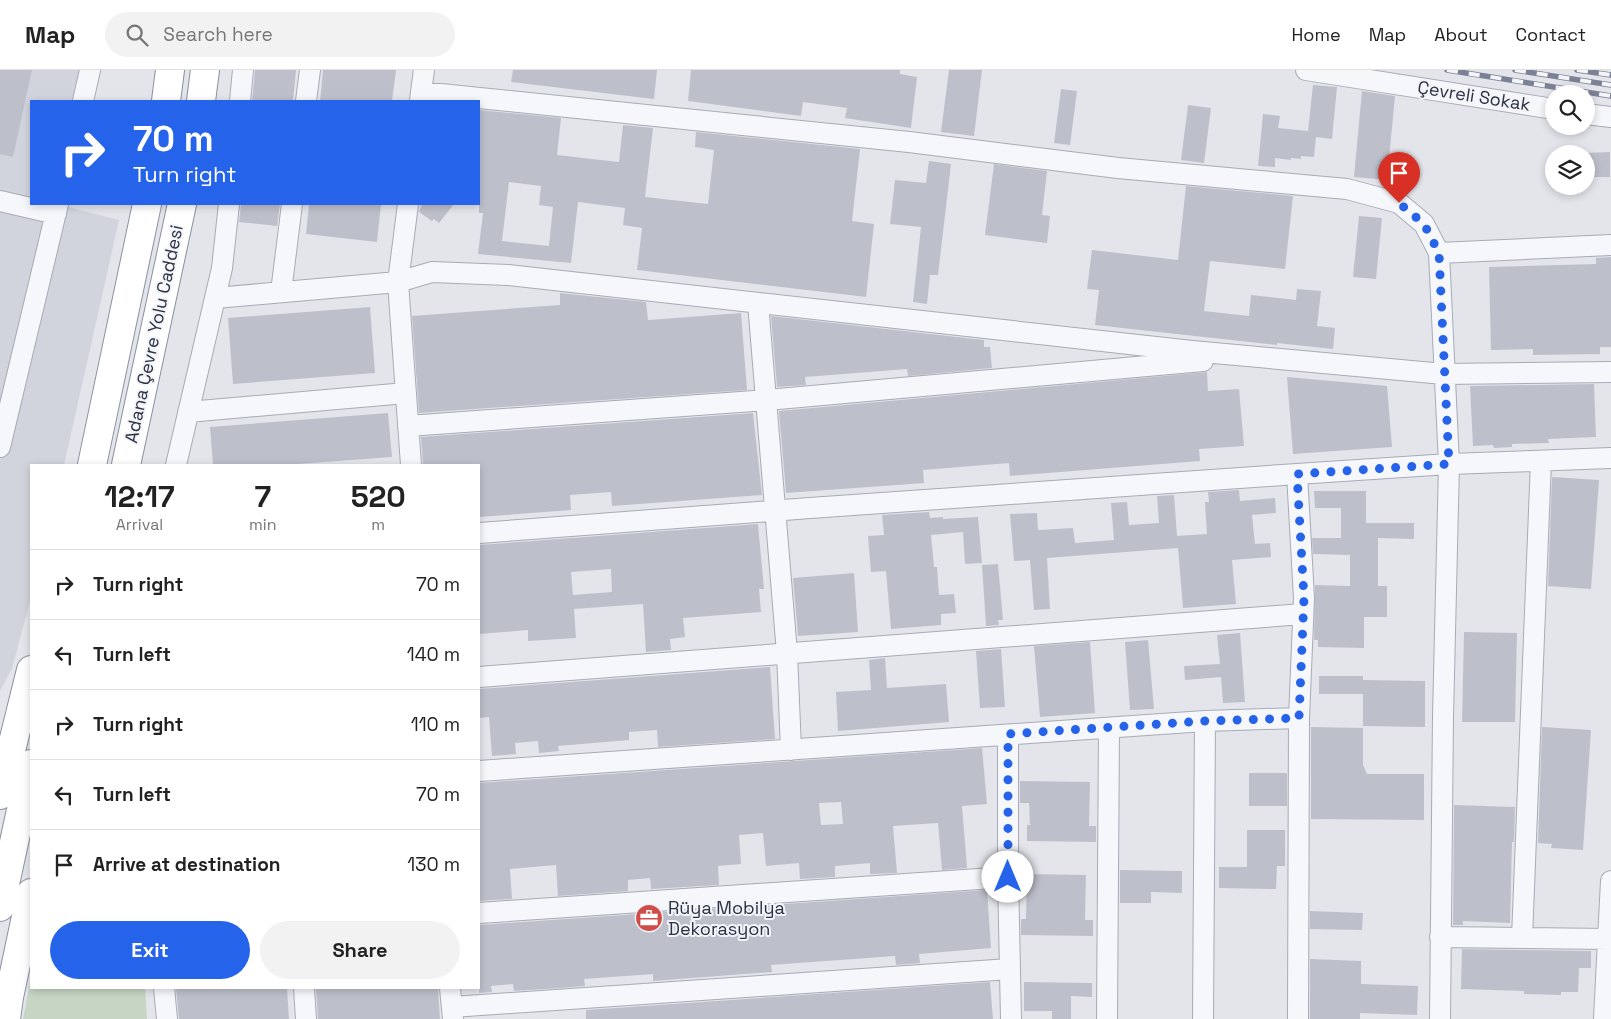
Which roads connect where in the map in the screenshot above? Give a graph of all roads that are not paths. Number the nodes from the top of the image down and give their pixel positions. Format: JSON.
{"nodes":[{"id":1,"x":90,"y":70,"type":"edge"},
{"id":2,"x":170,"y":70,"type":"edge"},
{"id":3,"x":205,"y":70,"type":"edge"},
{"id":4,"x":243,"y":70,"type":"edge"},
{"id":5,"x":310,"y":70,"type":"edge"},
{"id":6,"x":424,"y":70,"type":"edge"},
{"id":7,"x":1306,"y":70,"type":"edge"},
{"id":8,"x":420,"y":97,"type":"edge"},
{"id":9,"x":83,"y":100,"type":"edge"},
{"id":10,"x":166,"y":100,"type":"edge"},
{"id":11,"x":201,"y":100,"type":"edge"},
{"id":12,"x":240,"y":100,"type":"edge"},
{"id":13,"x":306,"y":100,"type":"edge"},
{"id":14,"x":453,"y":100,"type":"edge"},
{"id":15,"x":480,"y":103,"type":"edge"},
{"id":16,"x":1545,"y":108,"type":"edge"},
{"id":17,"x":1595,"y":115,"type":"edge"},
{"id":18,"x":1611,"y":117,"type":"edge"},
{"id":19,"x":0,"y":201,"type":"edge"},
{"id":20,"x":147,"y":205,"type":"edge"},
{"id":21,"x":182,"y":205,"type":"edge"},
{"id":22,"x":229,"y":205,"type":"edge"},
{"id":23,"x":292,"y":205,"type":"edge"},
{"id":24,"x":408,"y":205,"type":"edge"},
{"id":25,"x":57,"y":209,"type":"edge"},
{"id":26,"x":1611,"y":245,"type":"edge"},
{"id":27,"x":1439,"y":253,"type":"junction"},
{"id":28,"x":398,"y":282,"type":"junction"},
{"id":29,"x":281,"y":292,"type":"junction"},
{"id":30,"x":215,"y":298,"type":"junction"},
{"id":31,"x":758,"y":303,"type":"junction"},
{"id":32,"x":1252,"y":356,"type":"junction"},
{"id":33,"x":1611,"y":372,"type":"edge"},
{"id":34,"x":1444,"y":374,"type":"junction"},
{"id":35,"x":406,"y":392,"type":"junction"},
{"id":36,"x":767,"y":400,"type":"junction"},
{"id":37,"x":5,"y":406,"type":"edge"},
{"id":38,"x":188,"y":412,"type":"junction"},
{"id":39,"x":408,"y":426,"type":"junction"},
{"id":40,"x":0,"y":448,"type":"edge"},
{"id":41,"x":1611,"y":458,"type":"edge"},
{"id":42,"x":1541,"y":461,"type":"junction"},
{"id":43,"x":92,"y":464,"type":"edge"},
{"id":44,"x":126,"y":464,"type":"edge"},
{"id":45,"x":176,"y":464,"type":"edge"},
{"id":46,"x":411,"y":464,"type":"edge"},
{"id":47,"x":1449,"y":464,"type":"junction"},
{"id":48,"x":1297,"y":474,"type":"junction"},
{"id":49,"x":776,"y":510,"type":"junction"},
{"id":50,"x":480,"y":533,"type":"edge"},
{"id":51,"x":1303,"y":614,"type":"junction"},
{"id":52,"x":787,"y":653,"type":"junction"},
{"id":53,"x":30,"y":674,"type":"edge"},
{"id":54,"x":480,"y":677,"type":"edge"},
{"id":55,"x":1299,"y":718,"type":"junction"},
{"id":56,"x":1205,"y":721,"type":"junction"},
{"id":57,"x":1109,"y":728,"type":"junction"},
{"id":58,"x":1008,"y":734,"type":"junction"},
{"id":59,"x":791,"y":750,"type":"junction"},
{"id":60,"x":30,"y":769,"type":"edge"},
{"id":61,"x":480,"y":771,"type":"edge"},
{"id":62,"x":0,"y":795,"type":"edge"},
{"id":63,"x":1008,"y":877,"type":"junction"},
{"id":64,"x":1611,"y":892,"type":"edge"},
{"id":65,"x":30,"y":898,"type":"edge"},
{"id":66,"x":0,"y":907,"type":"edge"},
{"id":67,"x":480,"y":913,"type":"edge"},
{"id":68,"x":1440,"y":937,"type":"junction"},
{"id":69,"x":1522,"y":938,"type":"junction"},
{"id":70,"x":1608,"y":939,"type":"junction"},
{"id":71,"x":1010,"y":969,"type":"junction"},
{"id":72,"x":164,"y":989,"type":"edge"},
{"id":73,"x":304,"y":989,"type":"edge"},
{"id":74,"x":452,"y":1005,"type":"edge"},
{"id":75,"x":5,"y":1012,"type":"edge"},
{"id":76,"x":167,"y":1019,"type":"edge"},
{"id":77,"x":306,"y":1019,"type":"edge"},
{"id":78,"x":1011,"y":1019,"type":"edge"},
{"id":79,"x":1107,"y":1019,"type":"edge"},
{"id":80,"x":1203,"y":1019,"type":"edge"},
{"id":81,"x":1298,"y":1019,"type":"edge"},
{"id":82,"x":1440,"y":1019,"type":"edge"},
{"id":83,"x":1604,"y":1019,"type":"edge"}],
"edges":[{"from":1,"to":9,"type":"street"},
{"from":2,"to":10,"type":"highway"},
{"from":3,"to":11,"type":"highway"},
{"from":4,"to":12,"type":"street"},
{"from":5,"to":13,"type":"street"},
{"from":6,"to":8,"type":"street"},
{"from":7,"to":16,"type":"street","name":"Çevreli Sokak"},
{"from":8,"to":14,"type":"street"},
{"from":15,"to":27,"type":"street"},
{"from":17,"to":18,"type":"street"},
{"from":19,"to":25,"type":"street"},
{"from":20,"to":43,"type":"highway","name":"Adana Çevre Yolu Caddesi"},
{"from":21,"to":44,"type":"highway","name":"Adana Çevre Yolu Caddesi"},
{"from":22,"to":30,"type":"street"},
{"from":23,"to":29,"type":"street"},
{"from":24,"to":28,"type":"street"},
{"from":25,"to":37,"type":"street"},
{"from":26,"to":27,"type":"street"},
{"from":27,"to":34,"type":"street"},
{"from":28,"to":29,"type":"street"},
{"from":28,"to":31,"type":"street"},
{"from":28,"to":35,"type":"street"},
{"from":29,"to":30,"type":"street"},
{"from":30,"to":38,"type":"street"},
{"from":31,"to":32,"type":"street"},
{"from":31,"to":36,"type":"street"},
{"from":32,"to":34,"type":"street"},
{"from":32,"to":36,"type":"street"},
{"from":33,"to":34,"type":"street"},
{"from":34,"to":47,"type":"street"},
{"from":35,"to":38,"type":"street"},
{"from":35,"to":39,"type":"street"},
{"from":36,"to":39,"type":"street"},
{"from":36,"to":49,"type":"street"},
{"from":37,"to":40,"type":"street"},
{"from":38,"to":45,"type":"street"},
{"from":39,"to":46,"type":"street"},
{"from":41,"to":42,"type":"street"},
{"from":42,"to":47,"type":"street"},
{"from":42,"to":69,"type":"street"},
{"from":47,"to":48,"type":"street"},
{"from":47,"to":68,"type":"street"},
{"from":48,"to":49,"type":"street"},
{"from":48,"to":51,"type":"street"},
{"from":49,"to":50,"type":"street"},
{"from":49,"to":52,"type":"street"},
{"from":51,"to":52,"type":"street"},
{"from":51,"to":55,"type":"street"},
{"from":52,"to":54,"type":"street"},
{"from":52,"to":59,"type":"street"},
{"from":53,"to":62,"type":"highway"},
{"from":55,"to":56,"type":"street"},
{"from":55,"to":81,"type":"street"},
{"from":56,"to":57,"type":"street"},
{"from":56,"to":80,"type":"street"},
{"from":57,"to":58,"type":"street"},
{"from":57,"to":79,"type":"street"},
{"from":58,"to":59,"type":"street"},
{"from":58,"to":63,"type":"street"},
{"from":59,"to":61,"type":"street"},
{"from":60,"to":66,"type":"highway"},
{"from":63,"to":67,"type":"street"},
{"from":63,"to":71,"type":"street"},
{"from":64,"to":70,"type":"street"},
{"from":65,"to":75,"type":"highway"},
{"from":68,"to":69,"type":"street"},
{"from":68,"to":82,"type":"street"},
{"from":69,"to":70,"type":"street"},
{"from":70,"to":83,"type":"street"},
{"from":71,"to":74,"type":"street"},
{"from":71,"to":78,"type":"street"},
{"from":72,"to":76,"type":"street"},
{"from":73,"to":77,"type":"street"}]}
